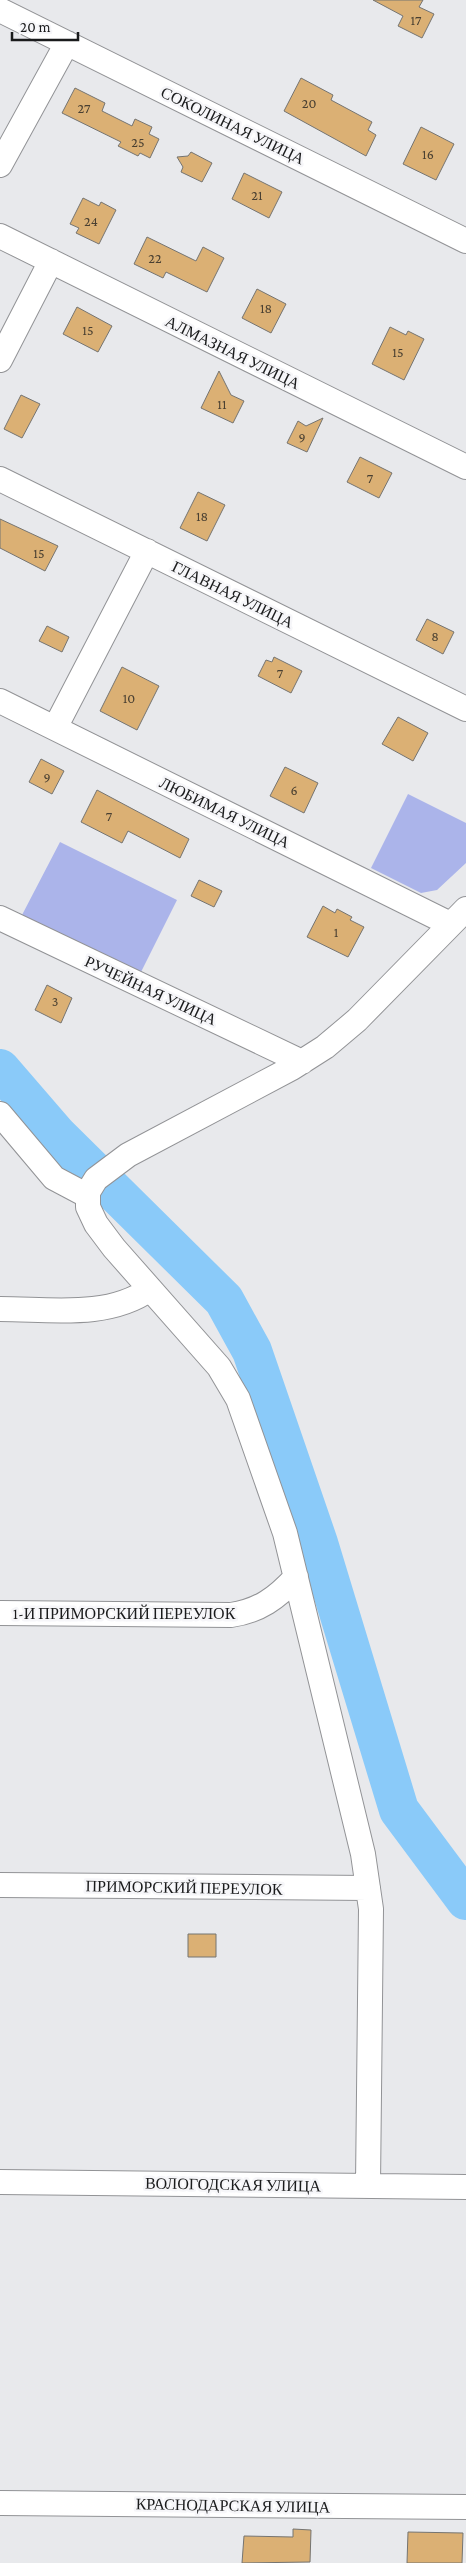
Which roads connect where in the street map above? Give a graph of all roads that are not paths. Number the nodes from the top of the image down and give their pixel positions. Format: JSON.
{"nodes":[{"id":1,"x":0,"y":10,"type":"edge"},
{"id":2,"x":67,"y":43,"type":"junction"},
{"id":3,"x":0,"y":164,"type":"edge"},
{"id":4,"x":0,"y":236,"type":"edge"},
{"id":5,"x":466,"y":241,"type":"edge"},
{"id":6,"x":51,"y":261,"type":"junction"},
{"id":7,"x":0,"y":360,"type":"edge"},
{"id":8,"x":466,"y":467,"type":"edge"},
{"id":9,"x":0,"y":479,"type":"edge"},
{"id":10,"x":146,"y":551,"type":"junction"},
{"id":11,"x":0,"y":701,"type":"edge"},
{"id":12,"x":466,"y":708,"type":"edge"},
{"id":13,"x":55,"y":728,"type":"junction"},
{"id":14,"x":458,"y":916,"type":"edge"},
{"id":15,"x":0,"y":918,"type":"edge"},
{"id":16,"x":302,"y":1062,"type":"junction"},
{"id":17,"x":0,"y":1114,"type":"edge"},
{"id":18,"x":98,"y":1181,"type":"junction"},
{"id":19,"x":150,"y":1289,"type":"junction"},
{"id":20,"x":0,"y":1309,"type":"edge"},
{"id":21,"x":296,"y":1577,"type":"junction"},
{"id":22,"x":0,"y":1613,"type":"edge"},
{"id":23,"x":0,"y":1885,"type":"edge"},
{"id":24,"x":368,"y":1888,"type":"junction"},
{"id":25,"x":0,"y":2182,"type":"edge"},
{"id":26,"x":368,"y":2185,"type":"junction"},
{"id":27,"x":466,"y":2187,"type":"edge"},
{"id":28,"x":0,"y":2503,"type":"edge"},
{"id":29,"x":466,"y":2507,"type":"edge"}],
"edges":[{"from":1,"to":2,"type":"street","name":"СОКОЛИНАЯ УЛИЦА"},
{"from":2,"to":3,"type":"street"},
{"from":2,"to":5,"type":"street","name":"СОКОЛИНАЯ УЛИЦА"},
{"from":4,"to":6,"type":"street","name":"АЛМАЗНАЯ УЛИЦА"},
{"from":6,"to":7,"type":"street"},
{"from":6,"to":8,"type":"street","name":"АЛМАЗНАЯ УЛИЦА"},
{"from":9,"to":10,"type":"street","name":"ГЛАВНАЯ УЛИЦА"},
{"from":10,"to":12,"type":"street","name":"ГЛАВНАЯ УЛИЦА"},
{"from":10,"to":13,"type":"street"},
{"from":11,"to":13,"type":"street","name":"ЛЮБИМАЯ УЛИЦА"},
{"from":13,"to":14,"type":"street","name":"ЛЮБИМАЯ УЛИЦА"},
{"from":14,"to":16,"type":"street"},
{"from":15,"to":16,"type":"street","name":"РУЧЕЙНАЯ УЛИЦА"},
{"from":16,"to":18,"type":"street"},
{"from":17,"to":18,"type":"street"},
{"from":18,"to":19,"type":"street"},
{"from":19,"to":20,"type":"street"},
{"from":19,"to":21,"type":"street"},
{"from":21,"to":22,"type":"street","name":"1-И ПРИМОРСКИЙ ПЕРЕУЛОК"},
{"from":21,"to":24,"type":"street"},
{"from":23,"to":24,"type":"street","name":"ПРИМОРСКИЙ ПЕРЕУЛОК"},
{"from":24,"to":26,"type":"street"},
{"from":25,"to":26,"type":"street","name":"ВОЛОГОДСКАЯ УЛИЦА"},
{"from":26,"to":27,"type":"street","name":"ВОЛОГОДСКАЯ УЛИЦА"},
{"from":28,"to":29,"type":"street","name":"КРАСНОДАРСКАЯ УЛИЦА"}]}
